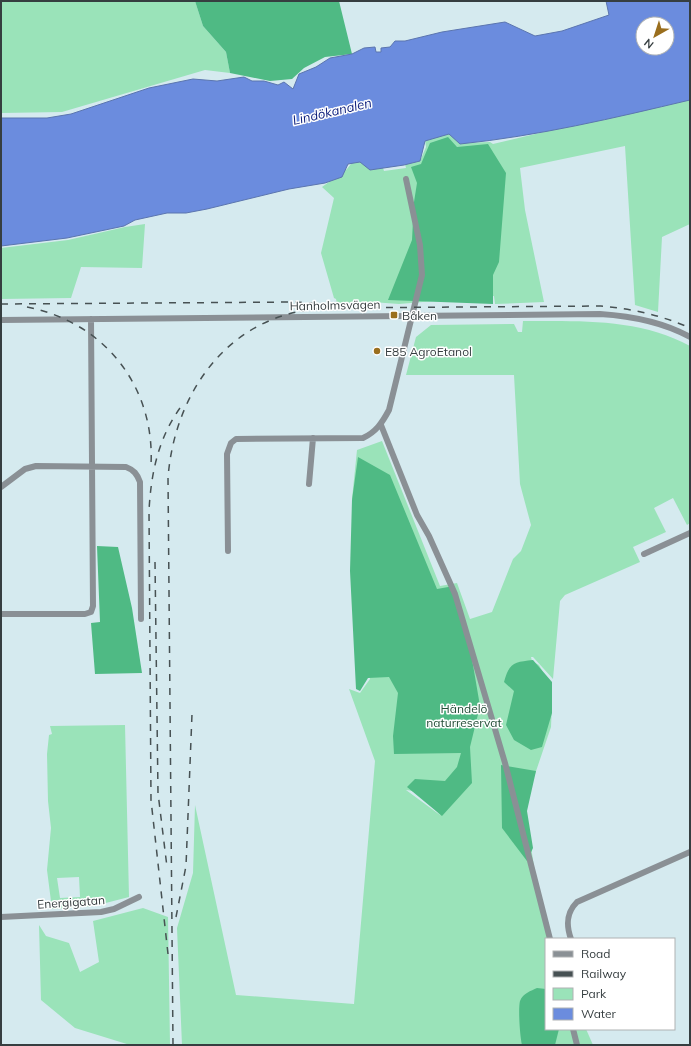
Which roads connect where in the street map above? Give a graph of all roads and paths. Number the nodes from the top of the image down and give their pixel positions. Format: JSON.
{"nodes":[{"id":1,"x":406,"y":179,"type":"dead end"},
{"id":2,"x":414,"y":315,"type":"junction"},
{"id":3,"x":91,"y":319,"type":"junction"},
{"id":4,"x":1,"y":320,"type":"edge"},
{"id":5,"x":690,"y":337,"type":"edge"},
{"id":6,"x":381,"y":425,"type":"junction"},
{"id":7,"x":313,"y":438,"type":"junction"},
{"id":8,"x":92,"y":467,"type":"junction"},
{"id":9,"x":309,"y":484,"type":"dead end"},
{"id":10,"x":1,"y":487,"type":"edge"},
{"id":11,"x":690,"y":533,"type":"edge"},
{"id":12,"x":228,"y":551,"type":"dead end"},
{"id":13,"x":644,"y":554,"type":"dead end"},
{"id":14,"x":1,"y":614,"type":"edge"},
{"id":15,"x":141,"y":619,"type":"dead end"},
{"id":16,"x":690,"y":852,"type":"edge"},
{"id":17,"x":139,"y":897,"type":"dead end"},
{"id":18,"x":1,"y":917,"type":"edge"},
{"id":19,"x":550,"y":938,"type":"edge"},
{"id":20,"x":572,"y":938,"type":"edge"},
{"id":21,"x":573,"y":1030,"type":"edge"},
{"id":22,"x":577,"y":1045,"type":"edge"}],
"edges":[{"from":1,"to":2,"type":"street"},
{"from":2,"to":3,"type":"street","name":"Hanholmsvägen"},
{"from":2,"to":5,"type":"street","name":"Hanholmsvägen"},
{"from":2,"to":6,"type":"street"},
{"from":3,"to":4,"type":"street","name":"Hanholmsvägen"},
{"from":3,"to":8,"type":"street"},
{"from":6,"to":7,"type":"street"},
{"from":6,"to":19,"type":"street"},
{"from":7,"to":9,"type":"street"},
{"from":7,"to":12,"type":"street"},
{"from":8,"to":10,"type":"street"},
{"from":8,"to":14,"type":"street"},
{"from":8,"to":15,"type":"street"},
{"from":11,"to":13,"type":"street"},
{"from":16,"to":20,"type":"street"},
{"from":17,"to":18,"type":"street","name":"Energigatan"},
{"from":21,"to":22,"type":"street"}]}
